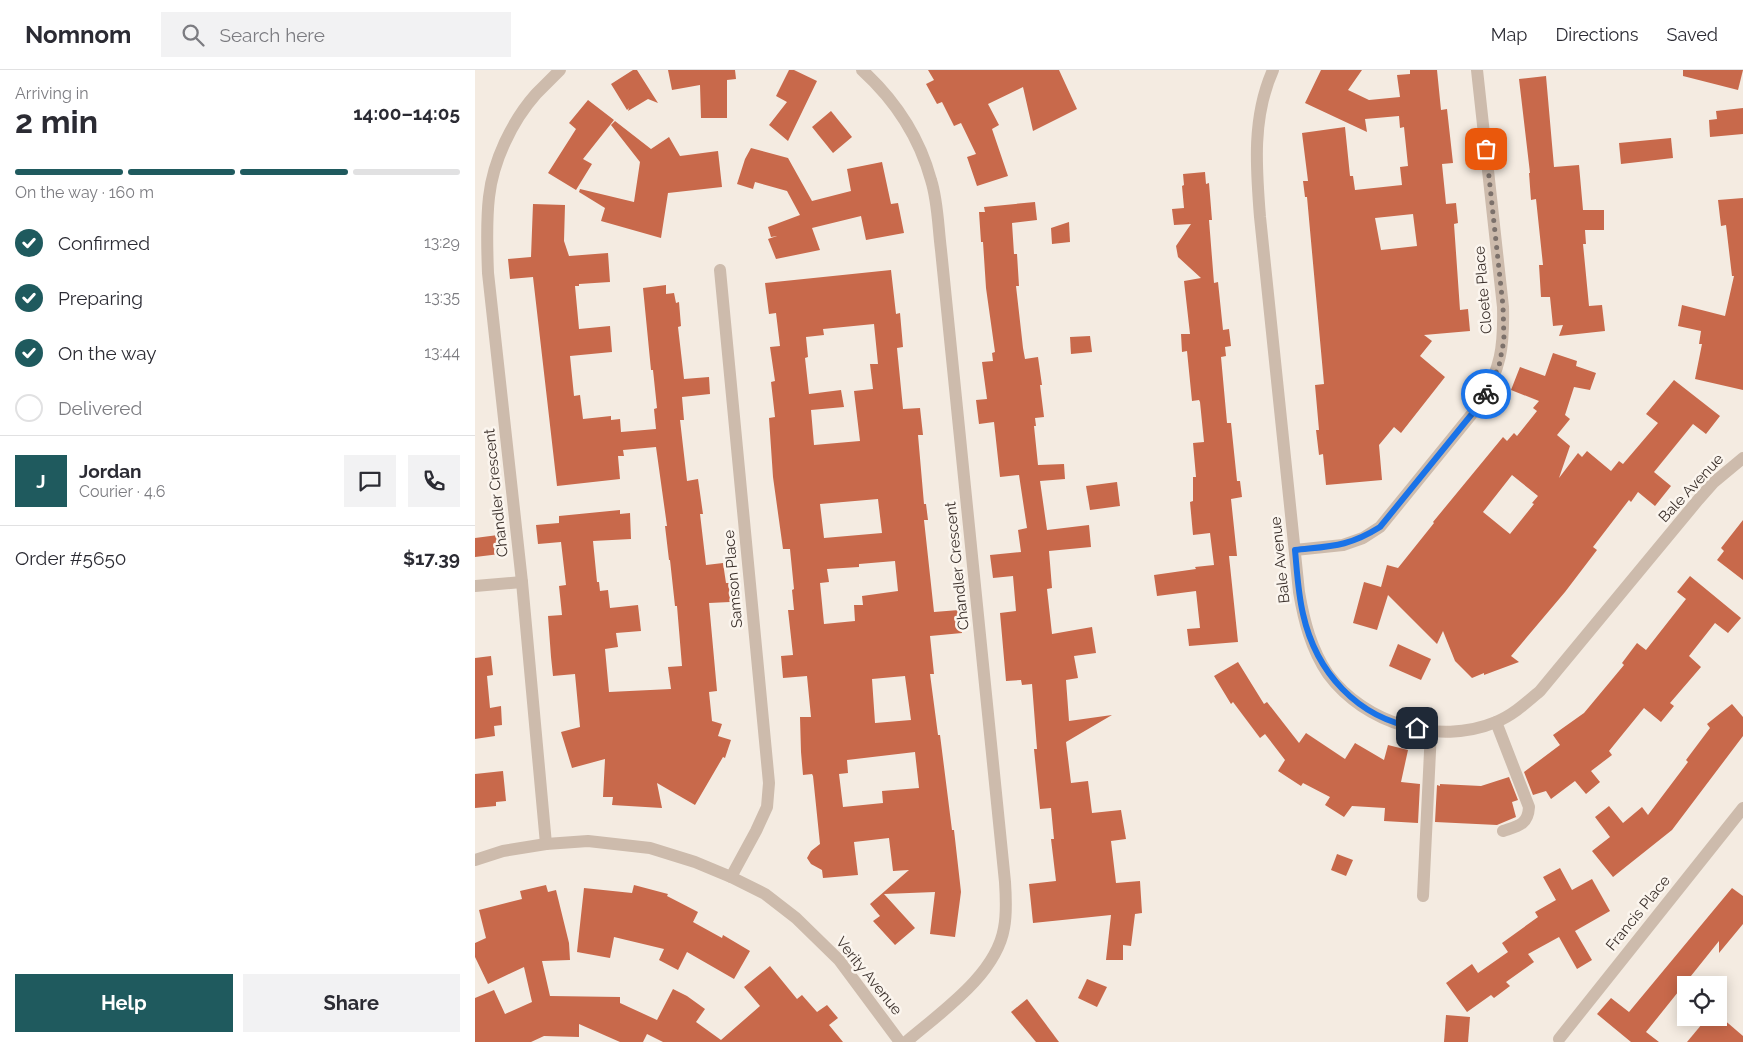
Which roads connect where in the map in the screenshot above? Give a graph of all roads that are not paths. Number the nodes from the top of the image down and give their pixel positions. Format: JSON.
{"nodes":[{"id":1,"x":560,"y":70,"type":"edge"},
{"id":2,"x":862,"y":70,"type":"edge"},
{"id":3,"x":1273,"y":70,"type":"edge"},
{"id":4,"x":1477,"y":70,"type":"edge"},
{"id":5,"x":719,"y":270,"type":"dead end"},
{"id":6,"x":1743,"y":458,"type":"edge"},
{"id":7,"x":1295,"y":550,"type":"junction"},
{"id":8,"x":522,"y":582,"type":"junction"},
{"id":9,"x":475,"y":586,"type":"edge"},
{"id":10,"x":1496,"y":722,"type":"junction"},
{"id":11,"x":1431,"y":731,"type":"junction"},
{"id":12,"x":1743,"y":808,"type":"edge"},
{"id":13,"x":1503,"y":830,"type":"dead end"},
{"id":14,"x":546,"y":844,"type":"junction"},
{"id":15,"x":475,"y":860,"type":"edge"},
{"id":16,"x":731,"y":877,"type":"junction"},
{"id":17,"x":1423,"y":896,"type":"dead end"},
{"id":18,"x":1559,"y":1039,"type":"dead end"},
{"id":19,"x":900,"y":1042,"type":"edge"},
{"id":20,"x":906,"y":1042,"type":"edge"}],
"edges":[{"from":1,"to":8,"type":"street","name":"Chandler Crescent"},
{"from":2,"to":20,"type":"street","name":"Chandler Crescent"},
{"from":3,"to":7,"type":"street","name":"Bale Avenue"},
{"from":4,"to":7,"type":"street","name":"Cloete Place"},
{"from":5,"to":16,"type":"street","name":"Samson Place"},
{"from":6,"to":10,"type":"street","name":"Bale Avenue"},
{"from":7,"to":11,"type":"street","name":"Bale Avenue"},
{"from":8,"to":9,"type":"street"},
{"from":8,"to":14,"type":"street","name":"Chandler Crescent"},
{"from":10,"to":11,"type":"street","name":"Bale Avenue"},
{"from":10,"to":13,"type":"street"},
{"from":11,"to":17,"type":"street"},
{"from":12,"to":18,"type":"street","name":"Francis Place"},
{"from":14,"to":15,"type":"street","name":"Verity Avenue"},
{"from":14,"to":16,"type":"street","name":"Verity Avenue"},
{"from":16,"to":19,"type":"street","name":"Verity Avenue"}]}
